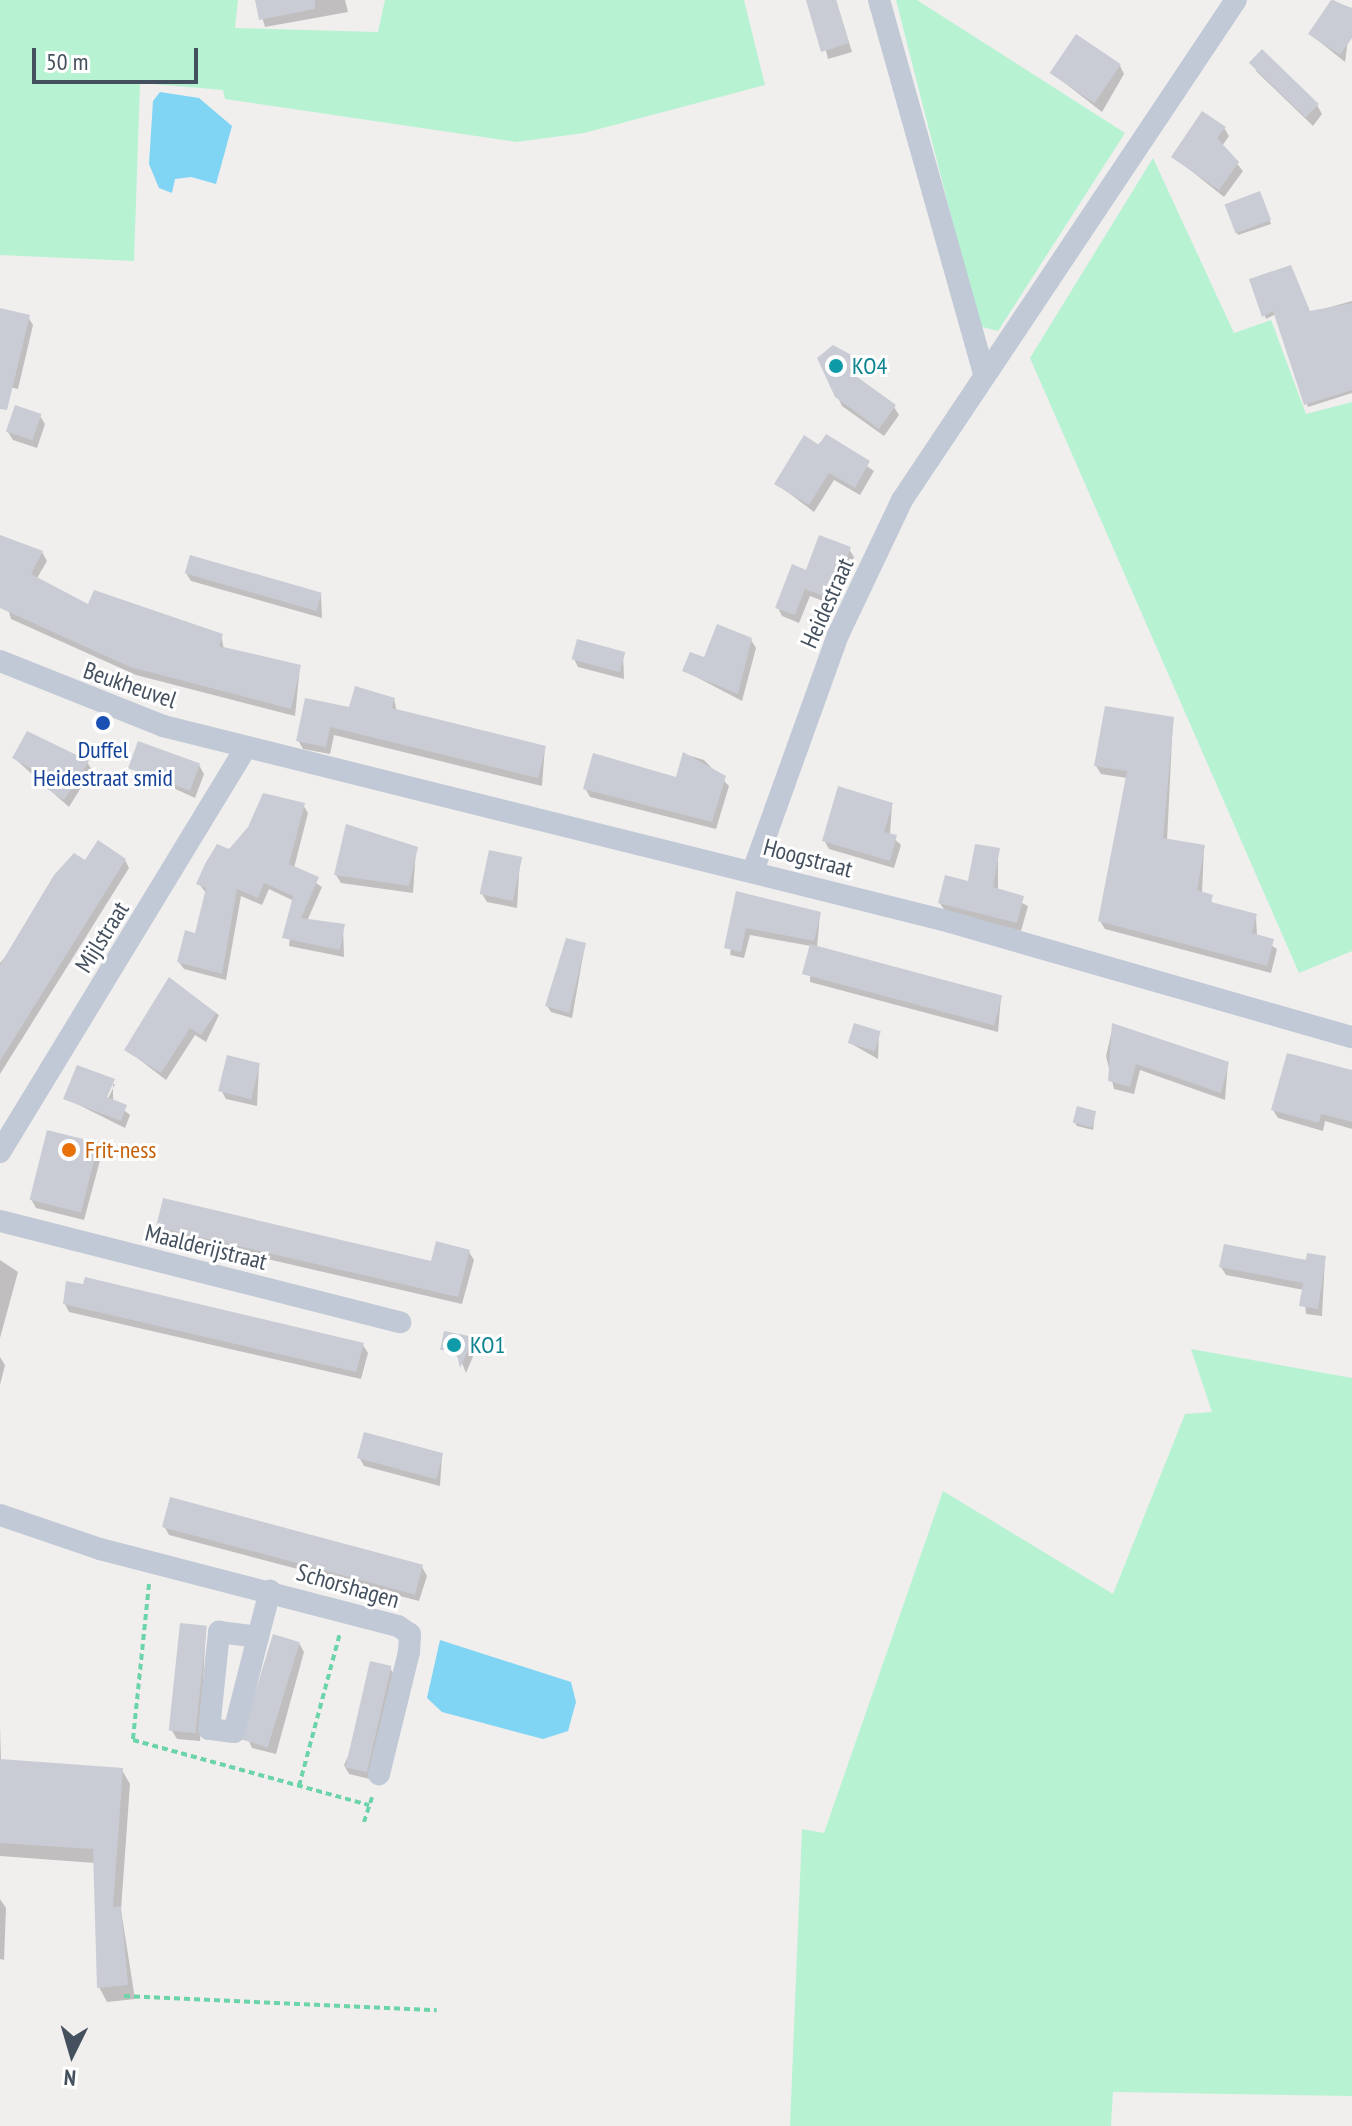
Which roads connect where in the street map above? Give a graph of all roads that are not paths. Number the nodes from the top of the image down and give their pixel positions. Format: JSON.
{"nodes":[{"id":1,"x":879,"y":0,"type":"edge"},
{"id":2,"x":1236,"y":0,"type":"edge"},
{"id":3,"x":984,"y":374,"type":"junction"},
{"id":4,"x":0,"y":661,"type":"edge"},
{"id":5,"x":246,"y":747,"type":"junction"},
{"id":6,"x":753,"y":871,"type":"junction"},
{"id":7,"x":1352,"y":1037,"type":"edge"},
{"id":8,"x":0,"y":1152,"type":"edge"},
{"id":9,"x":0,"y":1221,"type":"edge"},
{"id":10,"x":400,"y":1322,"type":"dead end"},
{"id":11,"x":0,"y":1515,"type":"edge"},
{"id":12,"x":270,"y":1591,"type":"junction"},
{"id":13,"x":258,"y":1637,"type":"dead end"},
{"id":14,"x":379,"y":1774,"type":"road end"}],
"edges":[{"from":1,"to":3,"type":"street"},
{"from":2,"to":3,"type":"street","name":"Heidestraat"},
{"from":3,"to":6,"type":"street","name":"Heidestraat"},
{"from":4,"to":5,"type":"street","name":"Beukheuvel"},
{"from":5,"to":6,"type":"street","name":"Hoogstraat"},
{"from":5,"to":8,"type":"street","name":"Mijlstraat"},
{"from":6,"to":7,"type":"street","name":"Hoogstraat"},
{"from":9,"to":10,"type":"street","name":"Maalderijstraat"},
{"from":11,"to":12,"type":"street","name":"Schorshagen"},
{"from":12,"to":13,"type":"street","name":"Schorshagen"},
{"from":12,"to":14,"type":"street","name":"Schorshagen"}]}
